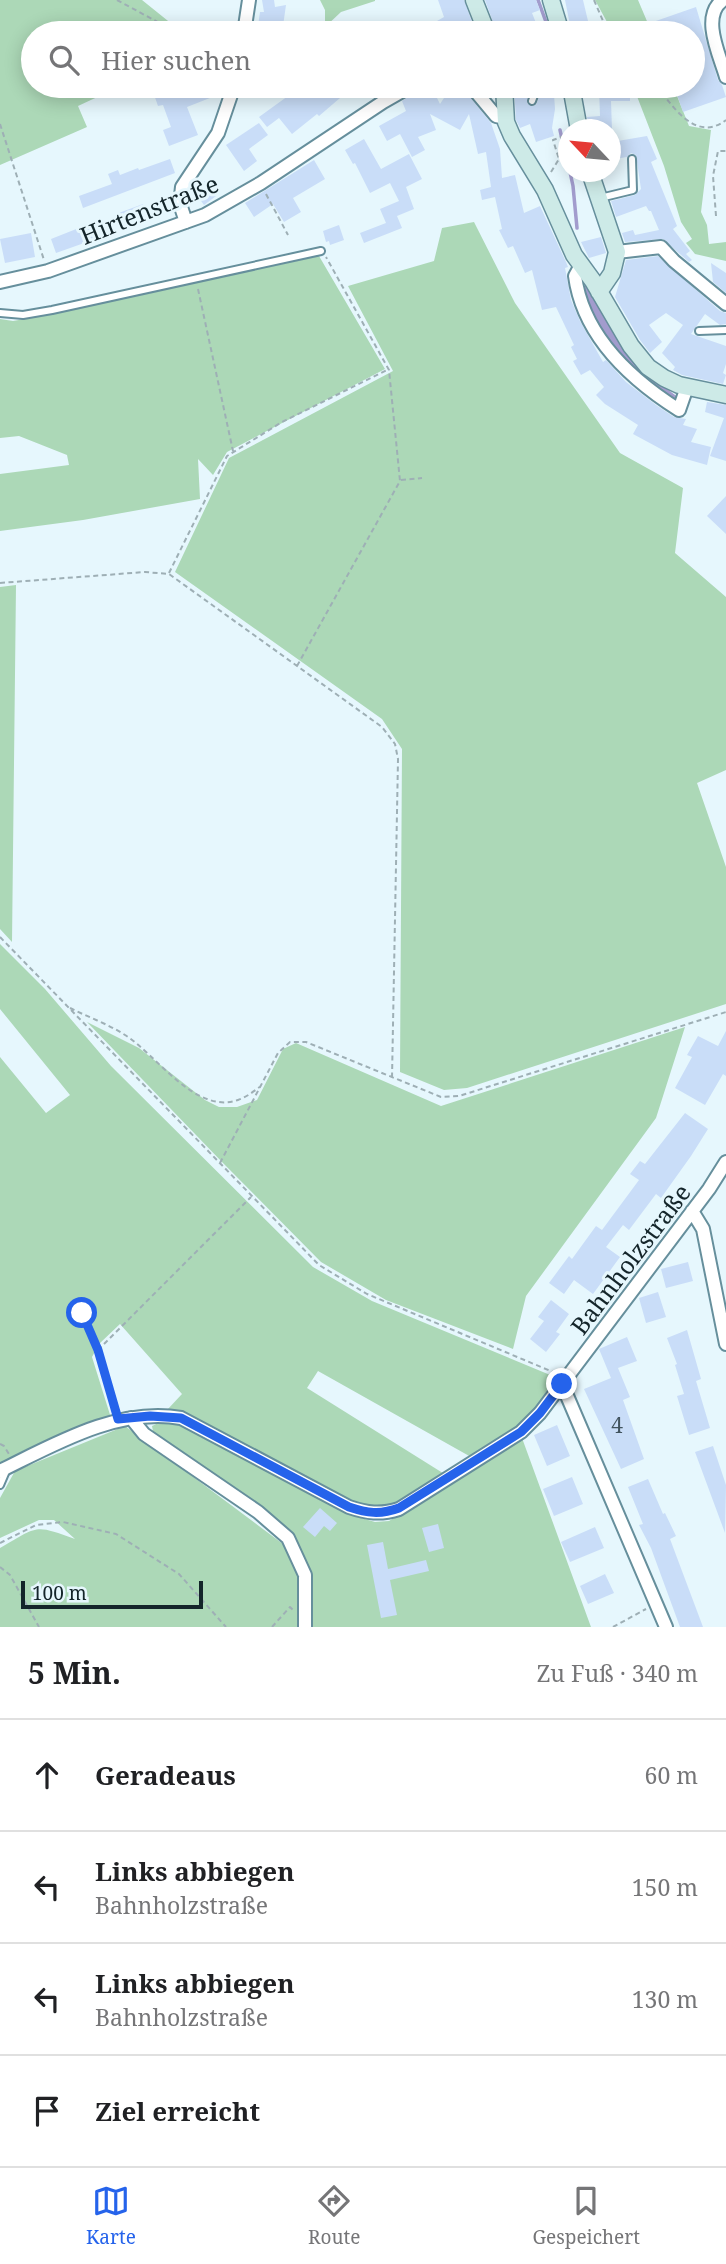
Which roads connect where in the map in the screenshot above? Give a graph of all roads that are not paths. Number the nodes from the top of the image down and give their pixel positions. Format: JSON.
{"nodes":[{"id":1,"x":249,"y":0,"type":"edge"},
{"id":2,"x":474,"y":0,"type":"edge"},
{"id":3,"x":551,"y":0,"type":"edge"},
{"id":4,"x":723,"y":0,"type":"edge"},
{"id":5,"x":246,"y":21,"type":"edge"},
{"id":6,"x":482,"y":21,"type":"edge"},
{"id":7,"x":557,"y":21,"type":"edge"},
{"id":8,"x":726,"y":77,"type":"edge"},
{"id":9,"x":230,"y":98,"type":"edge"},
{"id":10,"x":390,"y":98,"type":"edge"},
{"id":11,"x":481,"y":98,"type":"edge"},
{"id":12,"x":504,"y":98,"type":"edge"},
{"id":13,"x":533,"y":98,"type":"edge"},
{"id":14,"x":572,"y":98,"type":"edge"},
{"id":15,"x":532,"y":101,"type":"dead end"},
{"id":16,"x":506,"y":118,"type":"junction"},
{"id":17,"x":572,"y":119,"type":"edge"},
{"id":18,"x":632,"y":159,"type":"dead end"},
{"id":19,"x":593,"y":182,"type":"edge"},
{"id":20,"x":598,"y":198,"type":"junction"},
{"id":21,"x":186,"y":222,"type":"junction"},
{"id":22,"x":321,"y":251,"type":"road end"},
{"id":23,"x":617,"y":252,"type":"junction"},
{"id":24,"x":581,"y":265,"type":"junction"},
{"id":25,"x":0,"y":282,"type":"edge"},
{"id":26,"x":599,"y":292,"type":"junction"},
{"id":27,"x":726,"y":303,"type":"edge"},
{"id":28,"x":0,"y":313,"type":"edge"},
{"id":29,"x":726,"y":330,"type":"edge"},
{"id":30,"x":699,"y":331,"type":"dead end"},
{"id":31,"x":687,"y":387,"type":"junction"},
{"id":32,"x":726,"y":395,"type":"edge"},
{"id":33,"x":726,"y":1162,"type":"edge"},
{"id":34,"x":692,"y":1211,"type":"junction"},
{"id":35,"x":726,"y":1344,"type":"edge"},
{"id":36,"x":562,"y":1384,"type":"junction"},
{"id":37,"x":125,"y":1419,"type":"junction"},
{"id":38,"x":4,"y":1469,"type":"edge"},
{"id":39,"x":0,"y":1485,"type":"edge"},
{"id":40,"x":305,"y":1623,"type":"edge"},
{"id":41,"x":666,"y":1627,"type":"edge"}],
"edges":[{"from":1,"to":5,"type":"street"},
{"from":2,"to":6,"type":"main road"},
{"from":3,"to":7,"type":"main road"},
{"from":4,"to":8,"type":"street"},
{"from":9,"to":21,"type":"street"},
{"from":10,"to":21,"type":"street","name":"Hirtenstraße"},
{"from":11,"to":16,"type":"street"},
{"from":12,"to":16,"type":"main road"},
{"from":13,"to":15,"type":"lane"},
{"from":14,"to":17,"type":"main road"},
{"from":16,"to":24,"type":"main road"},
{"from":18,"to":20,"type":"lane"},
{"from":19,"to":20,"type":"main road"},
{"from":20,"to":23,"type":"main road"},
{"from":21,"to":25,"type":"street","name":"Hirtenstraße"},
{"from":22,"to":28,"type":"lane"},
{"from":23,"to":26,"type":"main road"},
{"from":23,"to":27,"type":"street"},
{"from":24,"to":26,"type":"main road"},
{"from":24,"to":31,"type":"street"},
{"from":26,"to":31,"type":"main road"},
{"from":29,"to":30,"type":"lane"},
{"from":31,"to":32,"type":"main road"},
{"from":33,"to":34,"type":"street","name":"Bahnholzstraße"},
{"from":34,"to":35,"type":"street"},
{"from":34,"to":36,"type":"street","name":"Bahnholzstraße"},
{"from":36,"to":37,"type":"street","name":"Bahnholzstraße"},
{"from":36,"to":41,"type":"street"},
{"from":37,"to":38,"type":"street"},
{"from":37,"to":40,"type":"street"},
{"from":38,"to":39,"type":"lane"}]}
